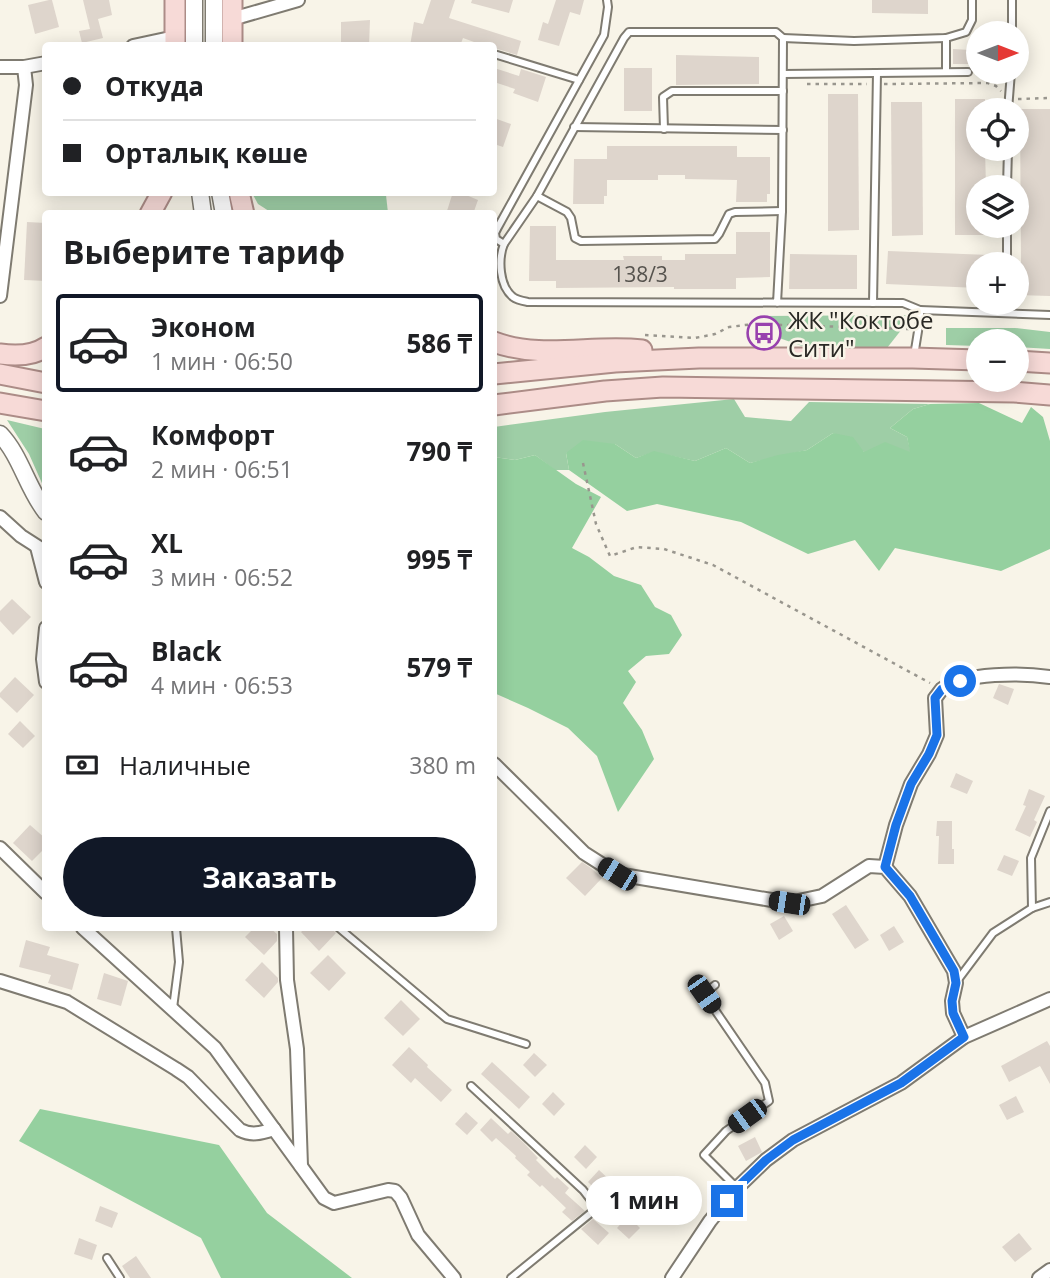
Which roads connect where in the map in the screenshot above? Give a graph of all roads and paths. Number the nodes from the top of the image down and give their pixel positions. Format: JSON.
{"nodes":[{"id":1,"x":175,"y":0,"type":"edge"},
{"id":2,"x":194,"y":0,"type":"edge"},
{"id":3,"x":214,"y":0,"type":"edge"},
{"id":4,"x":298,"y":0,"type":"edge"},
{"id":5,"x":607,"y":0,"type":"edge"},
{"id":6,"x":972,"y":0,"type":"edge"},
{"id":7,"x":1012,"y":0,"type":"edge"},
{"id":8,"x":232,"y":9,"type":"edge"},
{"id":9,"x":1012,"y":21,"type":"edge"},
{"id":10,"x":783,"y":38,"type":"junction"},
{"id":11,"x":946,"y":38,"type":"junction"},
{"id":12,"x":175,"y":41,"type":"edge"},
{"id":13,"x":194,"y":42,"type":"edge"},
{"id":14,"x":214,"y":42,"type":"edge"},
{"id":15,"x":232,"y":42,"type":"edge"},
{"id":16,"x":497,"y":55,"type":"edge"},
{"id":17,"x":42,"y":64,"type":"edge"},
{"id":18,"x":0,"y":67,"type":"edge"},
{"id":19,"x":24,"y":68,"type":"junction"},
{"id":20,"x":946,"y":72,"type":"junction"},
{"id":21,"x":966,"y":72,"type":"edge"},
{"id":22,"x":877,"y":73,"type":"junction"},
{"id":23,"x":783,"y":74,"type":"junction"},
{"id":24,"x":579,"y":80,"type":"junction"},
{"id":25,"x":877,"y":84,"type":"junction"},
{"id":26,"x":783,"y":88,"type":"junction"},
{"id":27,"x":1007,"y":98,"type":"edge"},
{"id":28,"x":1029,"y":98,"type":"edge"},
{"id":29,"x":1050,"y":98,"type":"edge"},
{"id":30,"x":574,"y":127,"type":"junction"},
{"id":31,"x":664,"y":129,"type":"junction"},
{"id":32,"x":783,"y":130,"type":"junction"},
{"id":33,"x":224,"y":196,"type":"edge"},
{"id":34,"x":537,"y":196,"type":"junction"},
{"id":35,"x":238,"y":208,"type":"edge"},
{"id":36,"x":782,"y":211,"type":"junction"},
{"id":37,"x":497,"y":229,"type":"edge"},
{"id":38,"x":497,"y":240,"type":"edge"},
{"id":39,"x":504,"y":244,"type":"junction"},
{"id":40,"x":0,"y":296,"type":"edge"},
{"id":41,"x":777,"y":303,"type":"junction"},
{"id":42,"x":873,"y":303,"type":"junction"},
{"id":43,"x":920,"y":310,"type":"junction"},
{"id":44,"x":966,"y":312,"type":"edge"},
{"id":45,"x":1029,"y":314,"type":"edge"},
{"id":46,"x":1050,"y":315,"type":"edge"},
{"id":47,"x":912,"y":329,"type":"dead end"},
{"id":48,"x":643,"y":335,"type":"dead end"},
{"id":49,"x":497,"y":343,"type":"edge"},
{"id":50,"x":42,"y":350,"type":"edge"},
{"id":51,"x":0,"y":354,"type":"edge"},
{"id":52,"x":699,"y":358,"type":"junction"},
{"id":53,"x":913,"y":358,"type":"junction"},
{"id":54,"x":966,"y":359,"type":"edge"},
{"id":55,"x":1029,"y":362,"type":"edge"},
{"id":56,"x":1050,"y":363,"type":"edge"},
{"id":57,"x":0,"y":374,"type":"edge"},
{"id":58,"x":497,"y":374,"type":"edge"},
{"id":59,"x":42,"y":382,"type":"edge"},
{"id":60,"x":1050,"y":395,"type":"edge"},
{"id":61,"x":0,"y":403,"type":"edge"},
{"id":62,"x":497,"y":404,"type":"edge"},
{"id":63,"x":42,"y":410,"type":"edge"},
{"id":64,"x":0,"y":434,"type":"edge"},
{"id":65,"x":583,"y":463,"type":"dead end"},
{"id":66,"x":42,"y":507,"type":"edge"},
{"id":67,"x":0,"y":517,"type":"edge"},
{"id":68,"x":41,"y":550,"type":"edge"},
{"id":69,"x":1050,"y":677,"type":"edge"},
{"id":70,"x":942,"y":689,"type":"junction"},
{"id":71,"x":497,"y":767,"type":"edge"},
{"id":72,"x":1050,"y":811,"type":"edge"},
{"id":73,"x":0,"y":848,"type":"edge"},
{"id":74,"x":885,"y":867,"type":"junction"},
{"id":75,"x":42,"y":888,"type":"edge"},
{"id":76,"x":1050,"y":902,"type":"edge"},
{"id":77,"x":1032,"y":908,"type":"junction"},
{"id":78,"x":86,"y":931,"type":"edge"},
{"id":79,"x":176,"y":931,"type":"edge"},
{"id":80,"x":286,"y":931,"type":"edge"},
{"id":81,"x":343,"y":931,"type":"edge"},
{"id":82,"x":0,"y":981,"type":"edge"},
{"id":83,"x":956,"y":983,"type":"junction"},
{"id":84,"x":715,"y":985,"type":"dead end"},
{"id":85,"x":1050,"y":999,"type":"edge"},
{"id":86,"x":173,"y":1010,"type":"junction"},
{"id":87,"x":964,"y":1037,"type":"junction"},
{"id":88,"x":526,"y":1044,"type":"dead end"},
{"id":89,"x":471,"y":1086,"type":"dead end"},
{"id":90,"x":274,"y":1129,"type":"junction"},
{"id":91,"x":301,"y":1166,"type":"junction"},
{"id":92,"x":737,"y":1188,"type":"junction"},
{"id":93,"x":107,"y":1258,"type":"dead end"},
{"id":94,"x":1050,"y":1270,"type":"edge"},
{"id":95,"x":120,"y":1278,"type":"edge"},
{"id":96,"x":454,"y":1278,"type":"edge"},
{"id":97,"x":511,"y":1278,"type":"edge"},
{"id":98,"x":673,"y":1278,"type":"edge"},
{"id":99,"x":1039,"y":1278,"type":"edge"}],
"edges":[{"from":1,"to":12,"type":"main road"},
{"from":2,"to":13,"type":"main road"},
{"from":3,"to":14,"type":"main road"},
{"from":4,"to":8,"type":"street"},
{"from":5,"to":24,"type":"lane"},
{"from":6,"to":11,"type":"lane"},
{"from":7,"to":9,"type":"lane"},
{"from":8,"to":15,"type":"main road"},
{"from":10,"to":11,"type":"lane"},
{"from":10,"to":23,"type":"lane"},
{"from":10,"to":30,"type":"lane"},
{"from":11,"to":20,"type":"lane"},
{"from":16,"to":24,"type":"lane"},
{"from":17,"to":19,"type":"street"},
{"from":18,"to":19,"type":"street"},
{"from":19,"to":40,"type":"street"},
{"from":20,"to":21,"type":"lane"},
{"from":20,"to":22,"type":"lane"},
{"from":22,"to":23,"type":"lane"},
{"from":22,"to":25,"type":"lane"},
{"from":23,"to":26,"type":"lane"},
{"from":24,"to":37,"type":"lane"},
{"from":25,"to":26,"type":"path"},
{"from":25,"to":27,"type":"path"},
{"from":25,"to":42,"type":"lane"},
{"from":26,"to":31,"type":"lane"},
{"from":26,"to":32,"type":"lane"},
{"from":28,"to":29,"type":"path"},
{"from":30,"to":31,"type":"lane"},
{"from":30,"to":34,"type":"lane"},
{"from":31,"to":32,"type":"lane"},
{"from":32,"to":36,"type":"lane"},
{"from":33,"to":35,"type":"main road"},
{"from":34,"to":36,"type":"lane"},
{"from":34,"to":39,"type":"lane"},
{"from":36,"to":41,"type":"lane"},
{"from":38,"to":39,"type":"lane"},
{"from":39,"to":41,"type":"lane"},
{"from":41,"to":42,"type":"lane"},
{"from":42,"to":43,"type":"lane"},
{"from":43,"to":44,"type":"lane"},
{"from":43,"to":53,"type":"lane"},
{"from":45,"to":46,"type":"lane"},
{"from":47,"to":48,"type":"path"},
{"from":49,"to":52,"type":"main road"},
{"from":50,"to":51,"type":"main road"},
{"from":52,"to":53,"type":"main road"},
{"from":52,"to":58,"type":"main road"},
{"from":53,"to":54,"type":"main road"},
{"from":55,"to":56,"type":"main road"},
{"from":57,"to":59,"type":"main road"},
{"from":60,"to":62,"type":"main road"},
{"from":61,"to":63,"type":"main road"},
{"from":64,"to":66,"type":"main road"},
{"from":65,"to":70,"type":"path"},
{"from":67,"to":68,"type":"street"},
{"from":69,"to":70,"type":"street"},
{"from":70,"to":74,"type":"street"},
{"from":71,"to":74,"type":"street"},
{"from":72,"to":77,"type":"lane"},
{"from":73,"to":75,"type":"street"},
{"from":74,"to":83,"type":"street"},
{"from":76,"to":77,"type":"lane"},
{"from":77,"to":83,"type":"lane"},
{"from":78,"to":86,"type":"street"},
{"from":79,"to":86,"type":"lane"},
{"from":80,"to":91,"type":"street"},
{"from":81,"to":88,"type":"lane"},
{"from":82,"to":90,"type":"street"},
{"from":83,"to":87,"type":"street"},
{"from":84,"to":92,"type":"lane"},
{"from":85,"to":87,"type":"street"},
{"from":86,"to":90,"type":"street"},
{"from":87,"to":92,"type":"street"},
{"from":89,"to":97,"type":"lane"},
{"from":90,"to":91,"type":"street"},
{"from":91,"to":96,"type":"street"},
{"from":92,"to":98,"type":"street"},
{"from":93,"to":95,"type":"lane"},
{"from":94,"to":99,"type":"street"}]}
